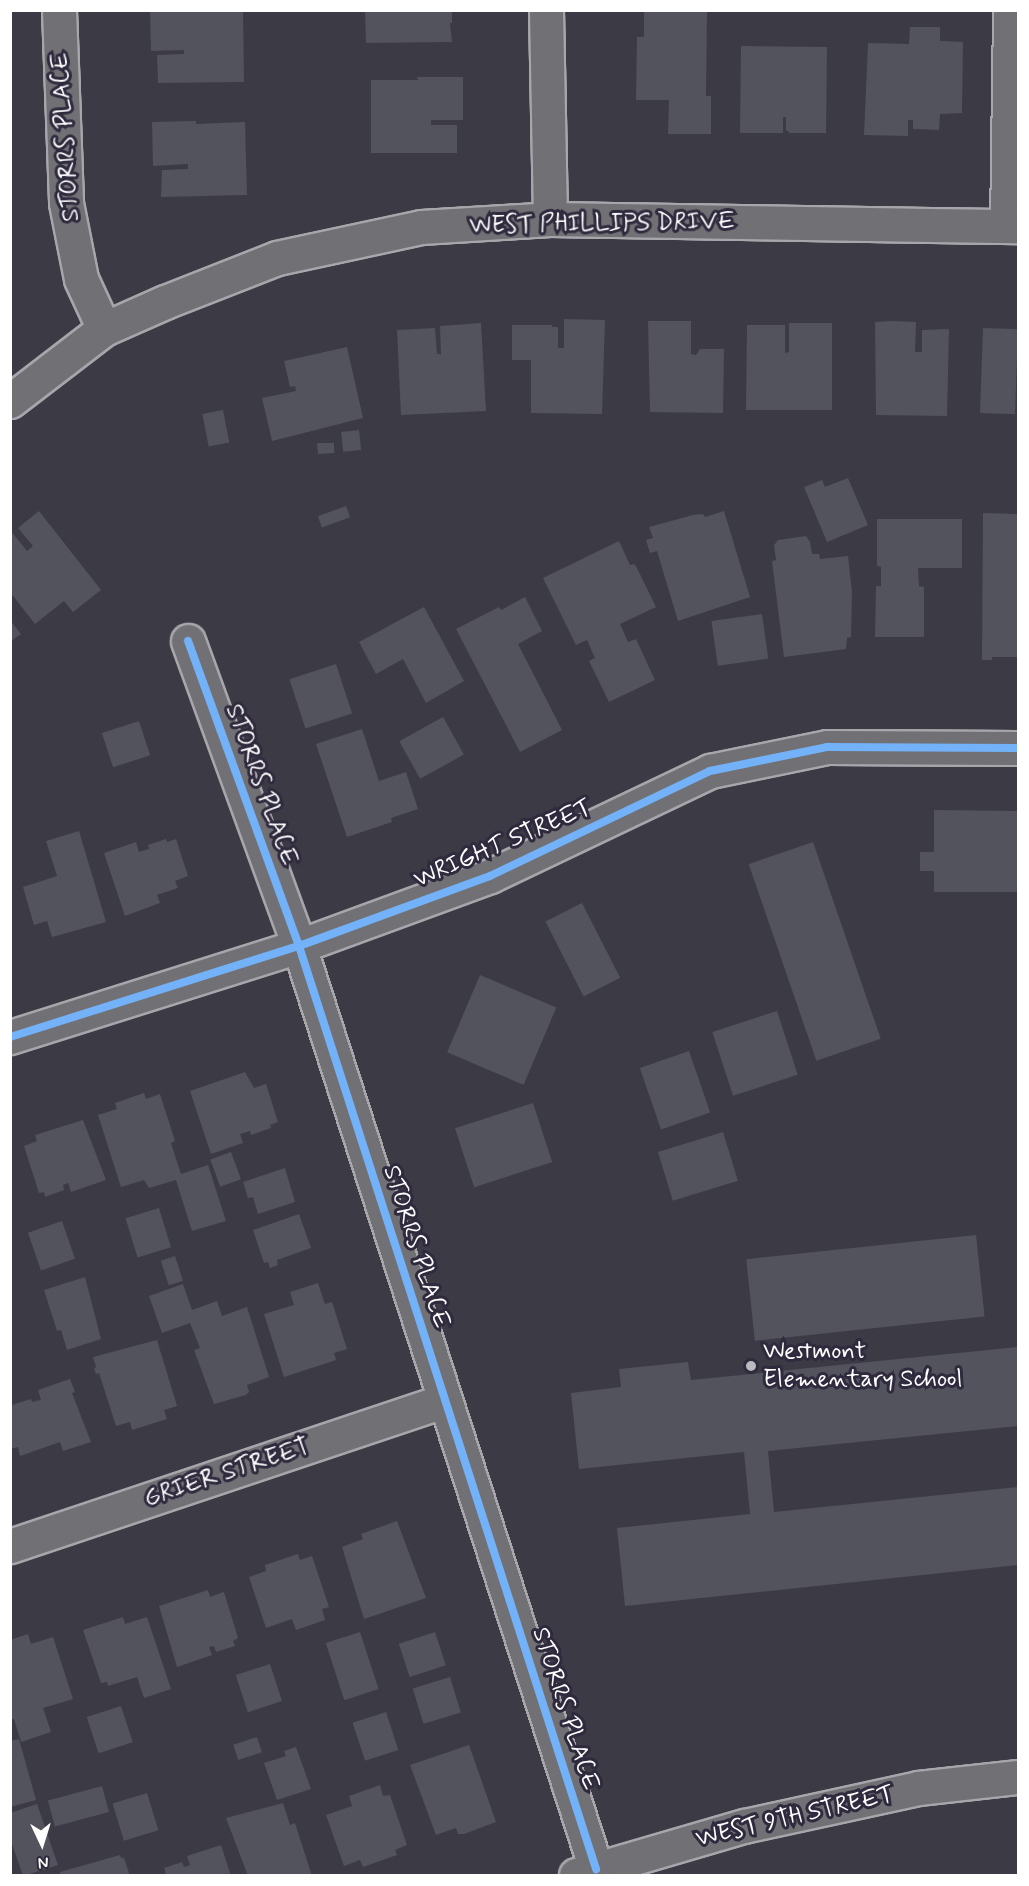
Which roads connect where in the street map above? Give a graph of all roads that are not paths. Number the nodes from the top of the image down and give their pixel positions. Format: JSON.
{"nodes":[{"id":1,"x":59,"y":10,"type":"edge"},
{"id":2,"x":546,"y":10,"type":"edge"},
{"id":3,"x":1010,"y":10,"type":"edge"},
{"id":4,"x":550,"y":219,"type":"junction"},
{"id":5,"x":1013,"y":226,"type":"edge"},
{"id":6,"x":104,"y":329,"type":"junction"},
{"id":7,"x":10,"y":400,"type":"edge"},
{"id":8,"x":188,"y":641,"type":"dead end"},
{"id":9,"x":1018,"y":748,"type":"edge"},
{"id":10,"x":299,"y":946,"type":"junction"},
{"id":11,"x":10,"y":1037,"type":"edge"},
{"id":12,"x":444,"y":1401,"type":"junction"},
{"id":13,"x":10,"y":1546,"type":"edge"},
{"id":14,"x":1018,"y":1777,"type":"edge"},
{"id":15,"x":585,"y":1872,"type":"edge"}],
"edges":[{"from":1,"to":6,"type":"street","name":"STORRS PLACE"},
{"from":2,"to":4,"type":"street"},
{"from":3,"to":5,"type":"street"},
{"from":4,"to":5,"type":"street","name":"WEST PHILLIPS DRIVE"},
{"from":4,"to":6,"type":"street","name":"WEST PHILLIPS DRIVE"},
{"from":6,"to":7,"type":"street","name":"WEST PHILLIPS DRIVE"},
{"from":8,"to":10,"type":"street","name":"STORRS PLACE"},
{"from":9,"to":10,"type":"street","name":"WRIGHT STREET"},
{"from":10,"to":11,"type":"street","name":"WRIGHT STREET"},
{"from":10,"to":12,"type":"street","name":"STORRS PLACE"},
{"from":12,"to":13,"type":"street","name":"GRIER STREET"},
{"from":12,"to":15,"type":"street","name":"STORRS PLACE"},
{"from":14,"to":15,"type":"street","name":"WEST 9TH STREET"}]}
